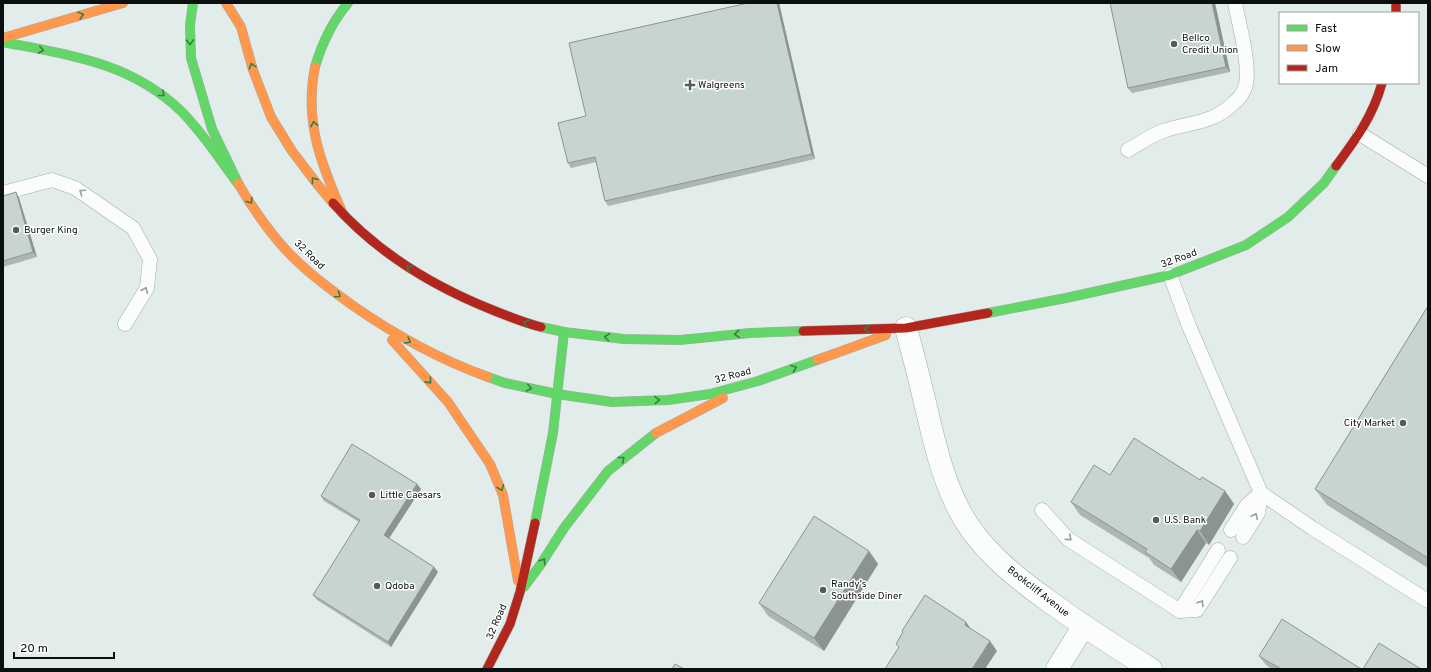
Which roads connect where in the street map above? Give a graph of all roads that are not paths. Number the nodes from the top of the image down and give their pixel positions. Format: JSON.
{"nodes":[{"id":1,"x":123,"y":3,"type":"edge"},
{"id":2,"x":193,"y":3,"type":"edge"},
{"id":3,"x":226,"y":3,"type":"edge"},
{"id":4,"x":348,"y":3,"type":"edge"},
{"id":5,"x":1235,"y":3,"type":"edge"},
{"id":6,"x":3,"y":38,"type":"edge"},
{"id":7,"x":3,"y":42,"type":"edge"},
{"id":8,"x":1382,"y":84,"type":"edge"},
{"id":9,"x":1360,"y":134,"type":"junction"},
{"id":10,"x":1128,"y":150,"type":"dead end"},
{"id":11,"x":1428,"y":176,"type":"edge"},
{"id":12,"x":239,"y":185,"type":"junction"},
{"id":13,"x":3,"y":193,"type":"edge"},
{"id":14,"x":343,"y":214,"type":"junction"},
{"id":15,"x":1170,"y":275,"type":"junction"},
{"id":16,"x":375,"y":321,"type":"junction"},
{"id":17,"x":125,"y":324,"type":"dead end"},
{"id":18,"x":906,"y":328,"type":"junction"},
{"id":19,"x":564,"y":332,"type":"junction"},
{"id":20,"x":758,"y":381,"type":"junction"},
{"id":21,"x":557,"y":394,"type":"junction"},
{"id":22,"x":1261,"y":492,"type":"junction"},
{"id":23,"x":1042,"y":510,"type":"dead end"},
{"id":24,"x":1231,"y":530,"type":"dead end"},
{"id":25,"x":1243,"y":537,"type":"dead end"},
{"id":26,"x":1218,"y":550,"type":"dead end"},
{"id":27,"x":1230,"y":558,"type":"dead end"},
{"id":28,"x":520,"y":592,"type":"junction"},
{"id":29,"x":1428,"y":601,"type":"edge"},
{"id":30,"x":1180,"y":611,"type":"junction"},
{"id":31,"x":1083,"y":627,"type":"junction"},
{"id":32,"x":487,"y":669,"type":"edge"},
{"id":33,"x":1057,"y":669,"type":"edge"},
{"id":34,"x":1151,"y":669,"type":"edge"}],
"edges":[{"from":6,"to":1,"type":"street","one_way":true},
{"from":2,"to":12,"type":"street","name":"32 Road","one_way":true},
{"from":14,"to":3,"type":"street","name":"32 Road","one_way":true},
{"from":14,"to":4,"type":"street","one_way":true},
{"from":5,"to":10,"type":"lane"},
{"from":7,"to":12,"type":"street","one_way":true},
{"from":8,"to":9,"type":"street","name":"32 Road"},
{"from":9,"to":11,"type":"lane"},
{"from":9,"to":15,"type":"street","name":"32 Road"},
{"from":12,"to":16,"type":"street","name":"32 Road","one_way":true},
{"from":17,"to":13,"type":"lane","one_way":true},
{"from":19,"to":14,"type":"street","name":"32 Road","one_way":true},
{"from":15,"to":18,"type":"street","name":"32 Road"},
{"from":15,"to":22,"type":"lane"},
{"from":16,"to":21,"type":"street","name":"32 Road","one_way":true},
{"from":16,"to":28,"type":"street","one_way":true},
{"from":18,"to":19,"type":"street","name":"32 Road","one_way":true},
{"from":20,"to":18,"type":"street","name":"32 Road","one_way":true},
{"from":18,"to":31,"type":"street","name":"Bookcliff Avenue"},
{"from":19,"to":21,"type":"street","name":"32 Road"},
{"from":21,"to":20,"type":"street","name":"32 Road","one_way":true},
{"from":28,"to":20,"type":"street","one_way":true},
{"from":21,"to":28,"type":"street","name":"32 Road"},
{"from":22,"to":24,"type":"lane"},
{"from":25,"to":22,"type":"lane","one_way":true},
{"from":22,"to":29,"type":"lane"},
{"from":23,"to":30,"type":"lane","one_way":true},
{"from":26,"to":30,"type":"lane"},
{"from":30,"to":27,"type":"lane","one_way":true},
{"from":28,"to":32,"type":"street","name":"32 Road"},
{"from":31,"to":33,"type":"street"},
{"from":31,"to":34,"type":"street","name":"Bookcliff Avenue"}]}
